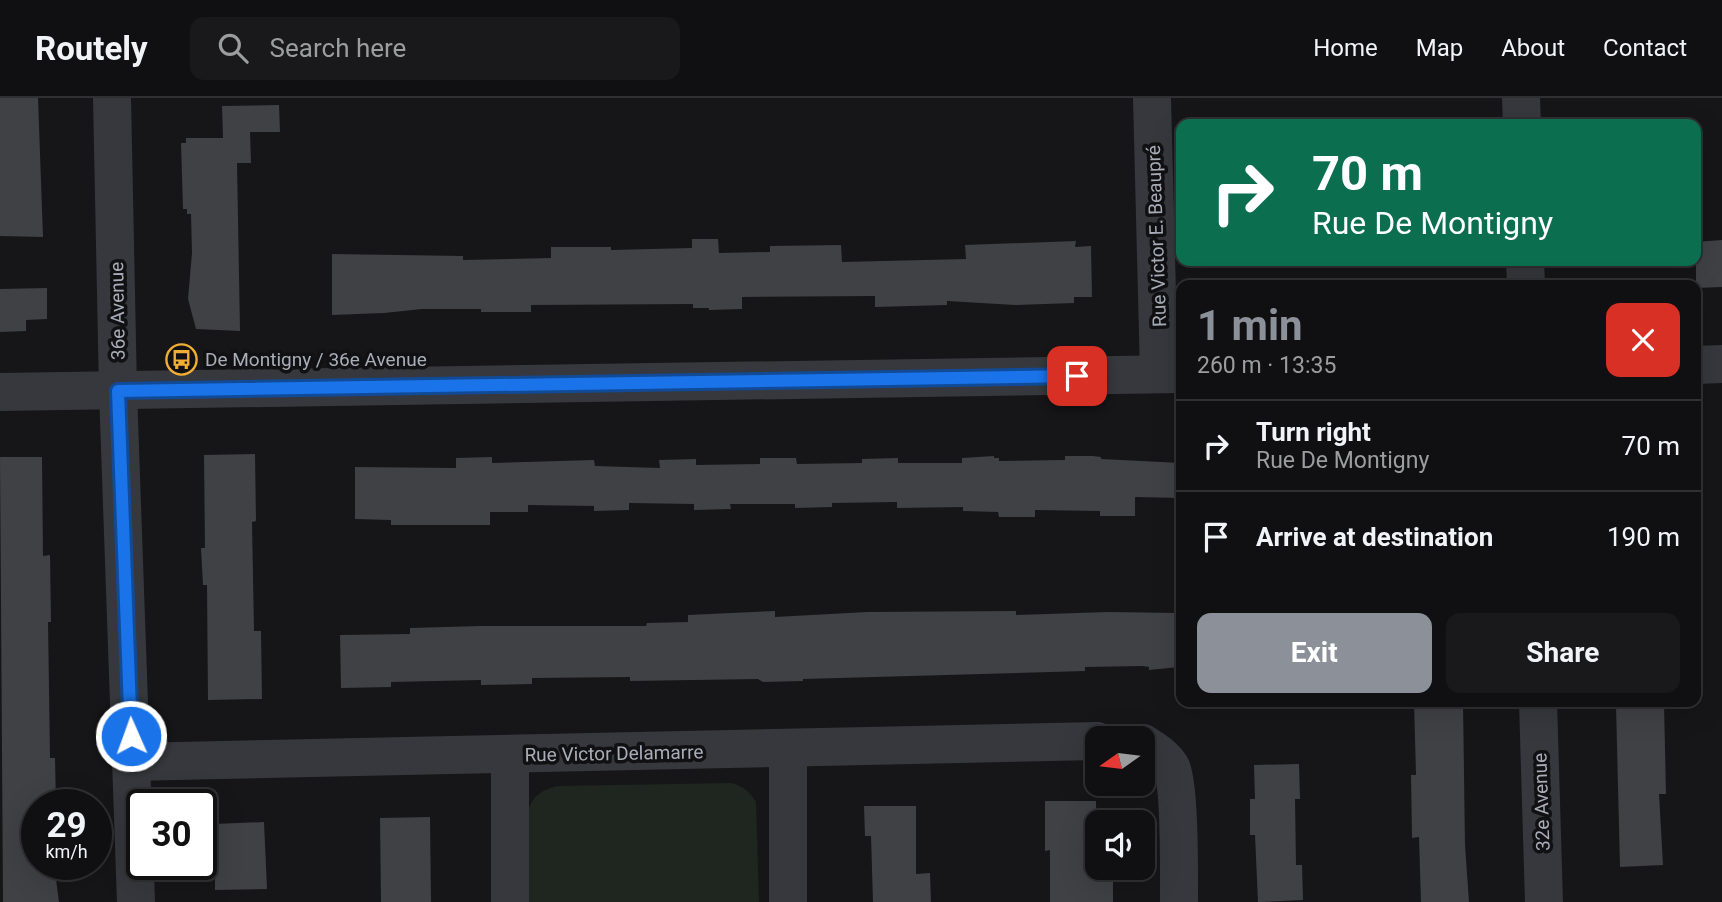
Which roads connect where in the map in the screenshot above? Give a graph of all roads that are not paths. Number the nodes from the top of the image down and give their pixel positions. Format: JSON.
{"nodes":[{"id":1,"x":113,"y":98,"type":"edge"},
{"id":2,"x":1152,"y":98,"type":"edge"},
{"id":3,"x":1521,"y":98,"type":"edge"},
{"id":4,"x":1522,"y":119,"type":"edge"},
{"id":5,"x":1722,"y":364,"type":"edge"},
{"id":6,"x":1701,"y":365,"type":"edge"},
{"id":7,"x":1170,"y":374,"type":"edge"},
{"id":8,"x":118,"y":391,"type":"junction"},
{"id":9,"x":0,"y":393,"type":"edge"},
{"id":10,"x":1538,"y":707,"type":"edge"},
{"id":11,"x":1085,"y":741,"type":"edge"},
{"id":12,"x":788,"y":749,"type":"junction"},
{"id":13,"x":1155,"y":752,"type":"edge"},
{"id":14,"x":510,"y":755,"type":"junction"},
{"id":15,"x":131,"y":762,"type":"junction"},
{"id":16,"x":136,"y":902,"type":"edge"},
{"id":17,"x":510,"y":902,"type":"edge"},
{"id":18,"x":788,"y":902,"type":"edge"},
{"id":19,"x":1179,"y":902,"type":"edge"},
{"id":20,"x":1545,"y":902,"type":"edge"}],
"edges":[{"from":1,"to":8,"type":"street","name":"36e Avenue"},
{"from":2,"to":7,"type":"street","name":"Rue Victor E. Beaupré"},
{"from":3,"to":4,"type":"street"},
{"from":5,"to":6,"type":"street"},
{"from":7,"to":8,"type":"street"},
{"from":8,"to":9,"type":"street"},
{"from":8,"to":15,"type":"street","name":"36e Avenue"},
{"from":10,"to":20,"type":"street","name":"32e Avenue"},
{"from":11,"to":12,"type":"street","name":"Rue Victor Delamarre"},
{"from":12,"to":14,"type":"street","name":"Rue Victor Delamarre"},
{"from":12,"to":18,"type":"street"},
{"from":13,"to":19,"type":"street"},
{"from":14,"to":15,"type":"street","name":"Rue Victor Delamarre"},
{"from":14,"to":17,"type":"street"},
{"from":15,"to":16,"type":"street","name":"36e Avenue"}]}
